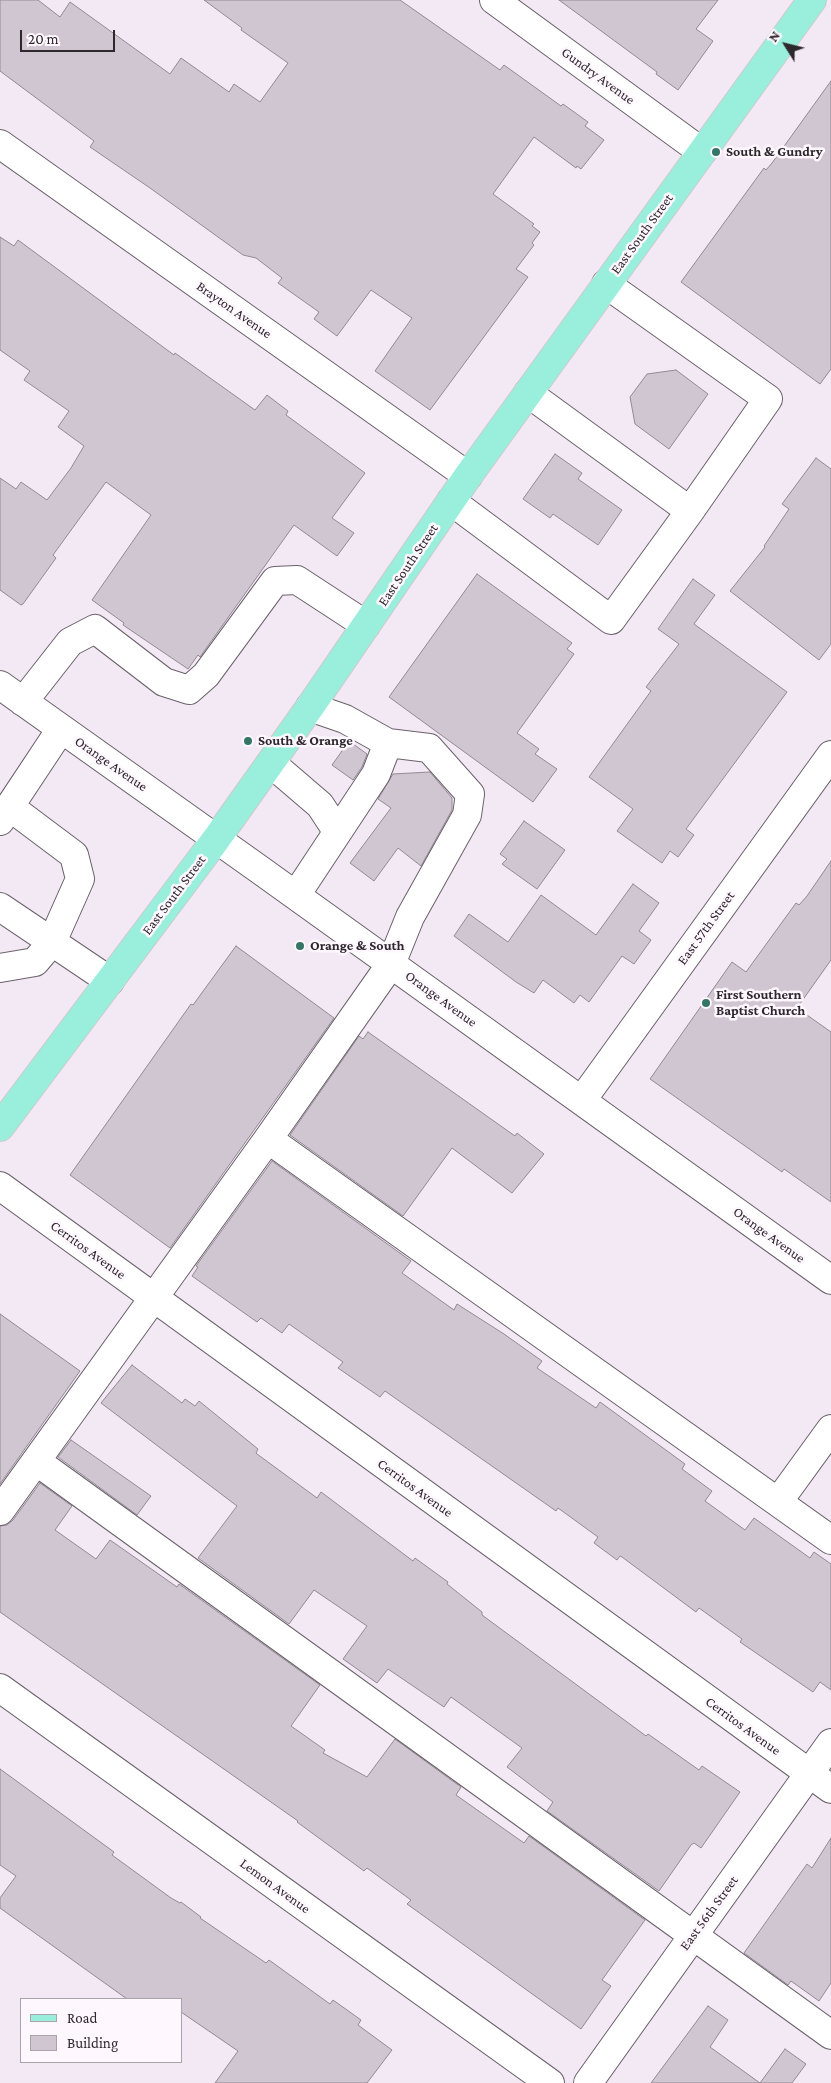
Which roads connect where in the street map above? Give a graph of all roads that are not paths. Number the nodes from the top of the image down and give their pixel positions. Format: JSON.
{"nodes":[{"id":1,"x":494,"y":0,"type":"edge"},
{"id":2,"x":812,"y":0,"type":"edge"},
{"id":3,"x":0,"y":144,"type":"edge"},
{"id":4,"x":702,"y":152,"type":"junction"},
{"id":5,"x":606,"y":284,"type":"junction"},
{"id":6,"x":528,"y":393,"type":"junction"},
{"id":7,"x":468,"y":476,"type":"junction"},
{"id":8,"x":451,"y":501,"type":"junction"},
{"id":9,"x":690,"y":511,"type":"junction"},
{"id":10,"x":366,"y":625,"type":"junction"},
{"id":11,"x":0,"y":685,"type":"edge"},
{"id":12,"x":24,"y":702,"type":"junction"},
{"id":13,"x":310,"y":707,"type":"junction"},
{"id":14,"x":61,"y":729,"type":"junction"},
{"id":15,"x":388,"y":743,"type":"junction"},
{"id":16,"x":831,"y":755,"type":"edge"},
{"id":17,"x":270,"y":763,"type":"junction"},
{"id":18,"x":5,"y":814,"type":"edge"},
{"id":19,"x":337,"y":831,"type":"junction"},
{"id":20,"x":217,"y":838,"type":"junction"},
{"id":21,"x":296,"y":895,"type":"junction"},
{"id":22,"x":0,"y":907,"type":"edge"},
{"id":23,"x":52,"y":942,"type":"junction"},
{"id":24,"x":391,"y":964,"type":"junction"},
{"id":25,"x":0,"y":968,"type":"edge"},
{"id":26,"x":110,"y":981,"type":"junction"},
{"id":27,"x":582,"y":1100,"type":"junction"},
{"id":28,"x":0,"y":1127,"type":"edge"},
{"id":29,"x":268,"y":1139,"type":"junction"},
{"id":30,"x":0,"y":1186,"type":"edge"},
{"id":31,"x":831,"y":1280,"type":"edge"},
{"id":32,"x":154,"y":1298,"type":"junction"},
{"id":33,"x":831,"y":1428,"type":"edge"},
{"id":34,"x":36,"y":1461,"type":"junction"},
{"id":35,"x":778,"y":1502,"type":"junction"},
{"id":36,"x":0,"y":1511,"type":"edge"},
{"id":37,"x":831,"y":1540,"type":"edge"},
{"id":38,"x":0,"y":1688,"type":"edge"},
{"id":39,"x":831,"y":1743,"type":"edge"},
{"id":40,"x":809,"y":1774,"type":"junction"},
{"id":41,"x":831,"y":1789,"type":"edge"},
{"id":42,"x":693,"y":1936,"type":"junction"},
{"id":43,"x":831,"y":2035,"type":"edge"},
{"id":44,"x":550,"y":2083,"type":"edge"},
{"id":45,"x":588,"y":2083,"type":"edge"}],
"edges":[{"from":1,"to":4,"type":"street","name":"Gundry Avenue"},
{"from":2,"to":4,"type":"main road","name":"East South Street"},
{"from":3,"to":7,"type":"street","name":"Brayton Avenue"},
{"from":4,"to":5,"type":"main road","name":"East South Street"},
{"from":5,"to":6,"type":"main road","name":"East South Street"},
{"from":5,"to":9,"type":"street"},
{"from":6,"to":7,"type":"main road","name":"East South Street"},
{"from":6,"to":9,"type":"street"},
{"from":7,"to":8,"type":"main road","name":"East South Street"},
{"from":8,"to":9,"type":"street"},
{"from":8,"to":10,"type":"main road","name":"East South Street"},
{"from":10,"to":12,"type":"street"},
{"from":10,"to":13,"type":"main road","name":"East South Street"},
{"from":11,"to":12,"type":"street","name":"Orange Avenue"},
{"from":12,"to":14,"type":"street","name":"Orange Avenue"},
{"from":13,"to":15,"type":"street"},
{"from":13,"to":17,"type":"main road","name":"East South Street"},
{"from":14,"to":18,"type":"street"},
{"from":14,"to":20,"type":"street","name":"Orange Avenue"},
{"from":15,"to":19,"type":"street"},
{"from":15,"to":24,"type":"street"},
{"from":16,"to":27,"type":"street","name":"East 57th Street"},
{"from":17,"to":19,"type":"street"},
{"from":17,"to":20,"type":"main road","name":"East South Street"},
{"from":18,"to":23,"type":"street"},
{"from":19,"to":21,"type":"street"},
{"from":20,"to":21,"type":"street","name":"Orange Avenue"},
{"from":20,"to":26,"type":"main road","name":"East South Street"},
{"from":21,"to":24,"type":"street","name":"Orange Avenue"},
{"from":22,"to":23,"type":"street"},
{"from":23,"to":25,"type":"street"},
{"from":23,"to":26,"type":"street"},
{"from":24,"to":27,"type":"street","name":"Orange Avenue"},
{"from":24,"to":29,"type":"street"},
{"from":26,"to":28,"type":"main road","name":"East South Street"},
{"from":27,"to":31,"type":"street","name":"Orange Avenue"},
{"from":29,"to":32,"type":"street"},
{"from":29,"to":35,"type":"street"},
{"from":30,"to":32,"type":"street","name":"Cerritos Avenue"},
{"from":32,"to":34,"type":"street"},
{"from":32,"to":40,"type":"street","name":"Cerritos Avenue"},
{"from":33,"to":35,"type":"street"},
{"from":34,"to":36,"type":"street"},
{"from":34,"to":42,"type":"street"},
{"from":35,"to":37,"type":"street"},
{"from":38,"to":44,"type":"street","name":"Lemon Avenue"},
{"from":39,"to":40,"type":"street","name":"East 56th Street"},
{"from":40,"to":41,"type":"street","name":"Cerritos Avenue"},
{"from":40,"to":42,"type":"street","name":"East 56th Street"},
{"from":42,"to":43,"type":"street"},
{"from":42,"to":45,"type":"street","name":"East 56th Street"}]}
